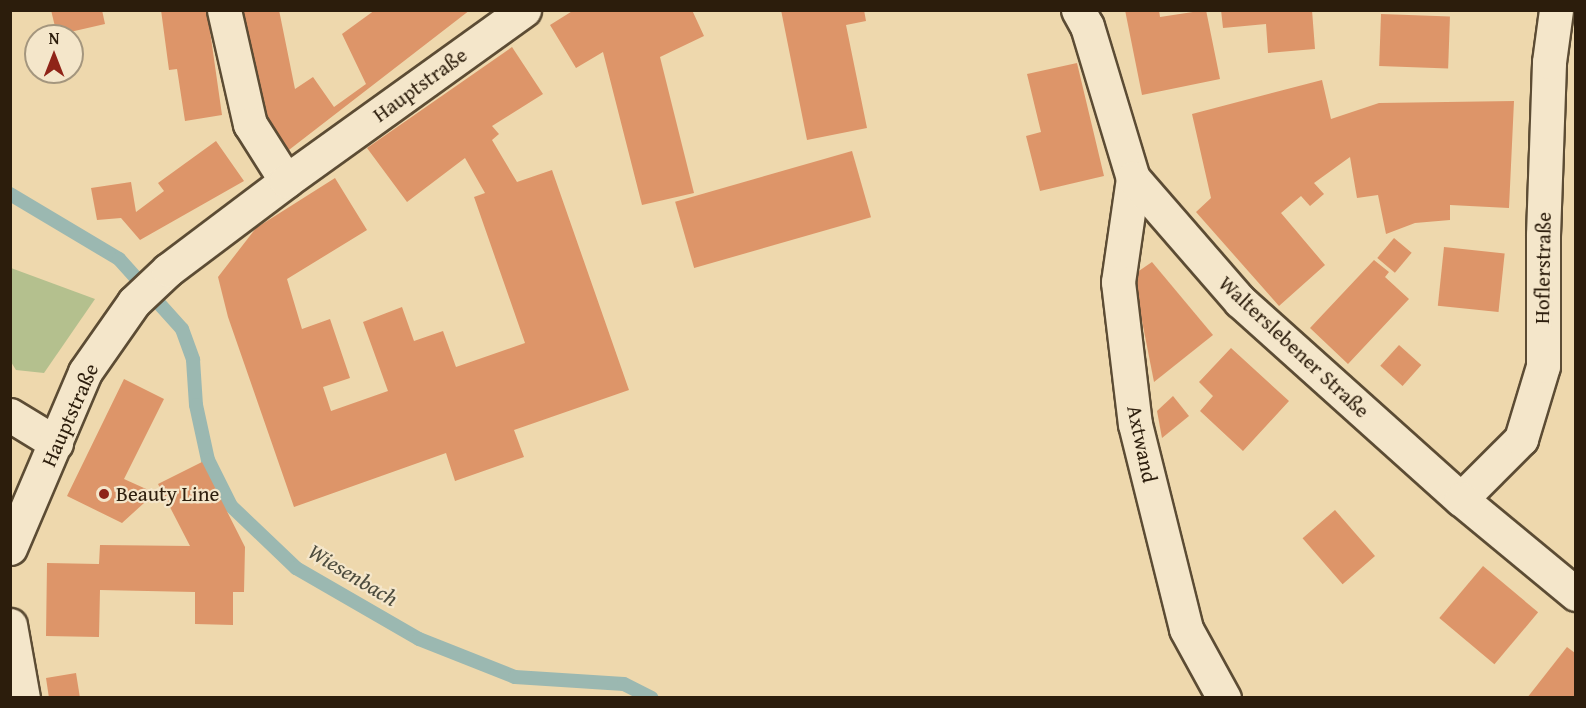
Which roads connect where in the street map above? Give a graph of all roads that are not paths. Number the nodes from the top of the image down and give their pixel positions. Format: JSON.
{"nodes":[{"id":1,"x":224,"y":10,"type":"edge"},
{"id":2,"x":524,"y":10,"type":"edge"},
{"id":3,"x":1078,"y":10,"type":"edge"},
{"id":4,"x":1556,"y":10,"type":"edge"},
{"id":5,"x":1133,"y":178,"type":"junction"},
{"id":6,"x":286,"y":181,"type":"junction"},
{"id":7,"x":10,"y":415,"type":"edge"},
{"id":8,"x":56,"y":443,"type":"junction"},
{"id":9,"x":1461,"y":499,"type":"junction"},
{"id":10,"x":10,"y":548,"type":"edge"},
{"id":11,"x":1575,"y":594,"type":"edge"},
{"id":12,"x":10,"y":625,"type":"edge"},
{"id":13,"x":23,"y":698,"type":"edge"},
{"id":14,"x":1224,"y":698,"type":"edge"}],
"edges":[{"from":1,"to":6,"type":"street"},
{"from":2,"to":6,"type":"street","name":"Hauptstraße"},
{"from":3,"to":5,"type":"street","name":"Walterslebener Straße"},
{"from":4,"to":9,"type":"street","name":"Hoflerstraße"},
{"from":5,"to":9,"type":"street","name":"Walterslebener Straße"},
{"from":5,"to":14,"type":"street","name":"Axtwand"},
{"from":6,"to":8,"type":"street","name":"Hauptstraße"},
{"from":7,"to":8,"type":"street"},
{"from":8,"to":10,"type":"street","name":"Hauptstraße"},
{"from":9,"to":11,"type":"street","name":"Walterslebener Straße"},
{"from":12,"to":13,"type":"street"}]}
